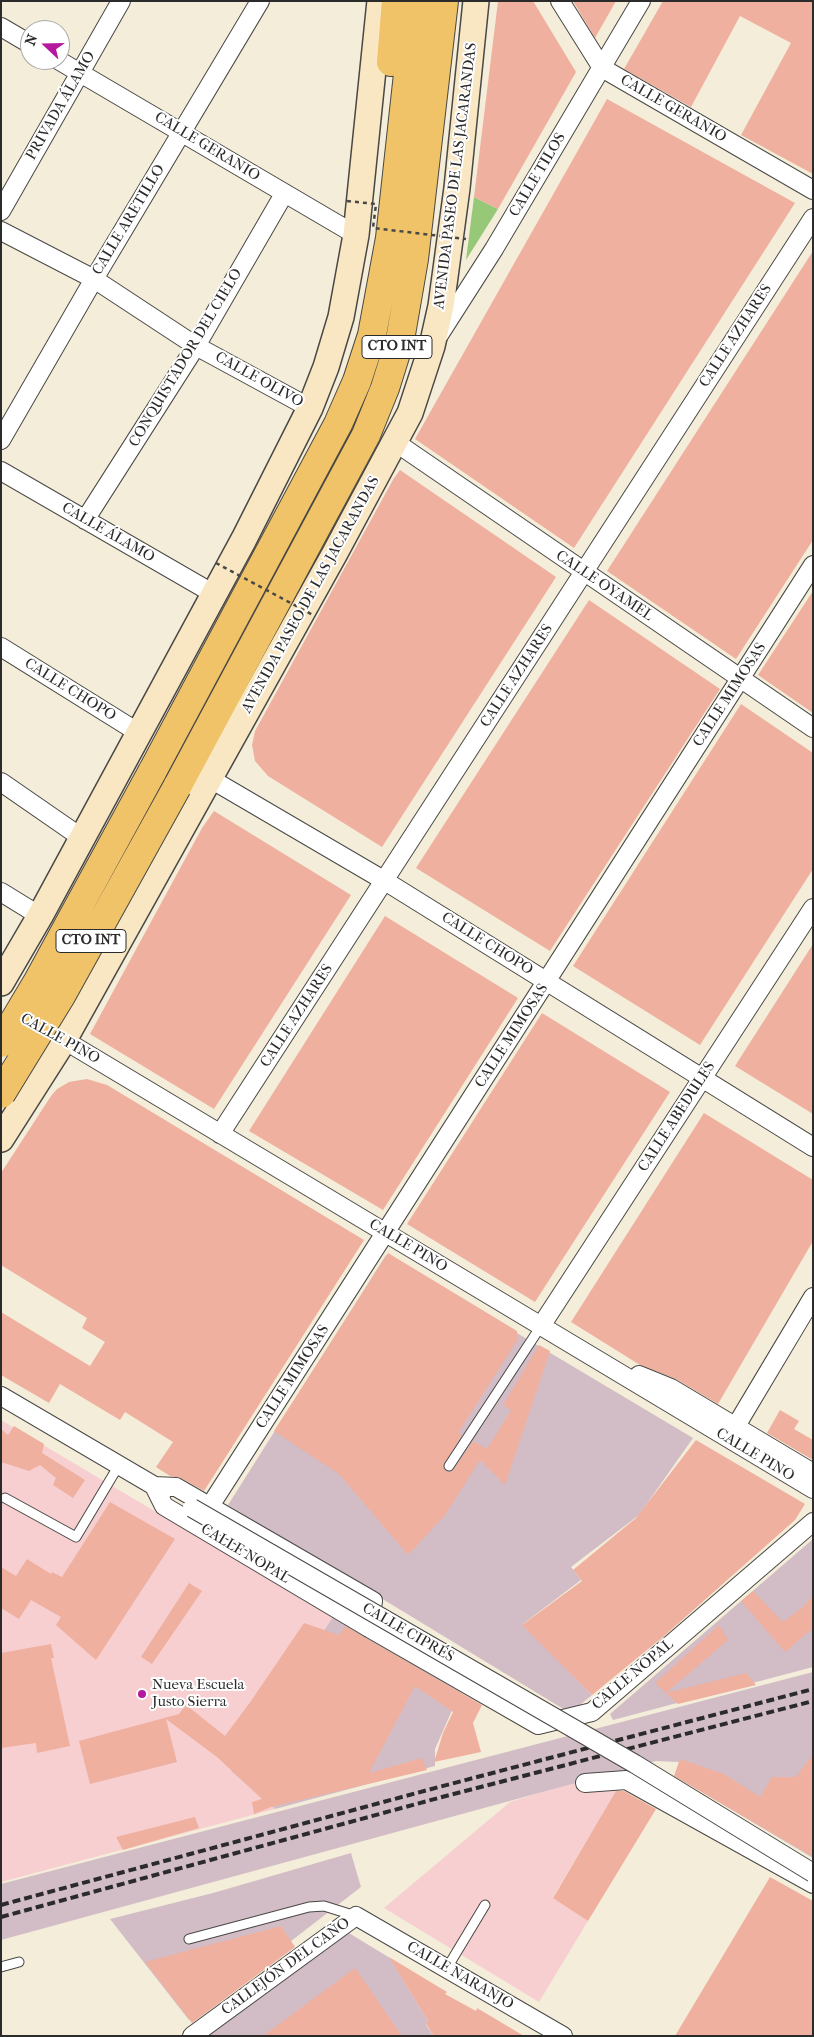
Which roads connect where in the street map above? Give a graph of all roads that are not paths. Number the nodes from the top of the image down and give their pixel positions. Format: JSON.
{"nodes":[{"id":1,"x":121,"y":1,"type":"edge"},
{"id":2,"x":260,"y":1,"type":"edge"},
{"id":3,"x":380,"y":1,"type":"edge"},
{"id":4,"x":476,"y":1,"type":"edge"},
{"id":5,"x":560,"y":1,"type":"edge"},
{"id":6,"x":640,"y":1,"type":"edge"},
{"id":7,"x":410,"y":3,"type":"edge"},
{"id":8,"x":450,"y":4,"type":"edge"},
{"id":9,"x":1,"y":27,"type":"edge"},
{"id":10,"x":425,"y":34,"type":"junction"},
{"id":11,"x":20,"y":38,"type":"edge"},
{"id":12,"x":410,"y":58,"type":"junction"},
{"id":13,"x":438,"y":61,"type":"junction"},
{"id":14,"x":70,"y":67,"type":"edge"},
{"id":15,"x":602,"y":68,"type":"junction"},
{"id":16,"x":79,"y":72,"type":"junction"},
{"id":17,"x":182,"y":132,"type":"junction"},
{"id":18,"x":429,"y":141,"type":"junction"},
{"id":19,"x":399,"y":146,"type":"junction"},
{"id":20,"x":813,"y":190,"type":"edge"},
{"id":21,"x":284,"y":194,"type":"junction"},
{"id":22,"x":1,"y":210,"type":"edge"},
{"id":23,"x":813,"y":218,"type":"edge"},
{"id":24,"x":1,"y":231,"type":"edge"},
{"id":25,"x":356,"y":235,"type":"junction"},
{"id":26,"x":94,"y":279,"type":"junction"},
{"id":27,"x":196,"y":346,"type":"junction"},
{"id":28,"x":432,"y":346,"type":"junction"},
{"id":29,"x":310,"y":408,"type":"junction"},
{"id":30,"x":1,"y":440,"type":"edge"},
{"id":31,"x":396,"y":442,"type":"junction"},
{"id":32,"x":1,"y":471,"type":"edge"},
{"id":33,"x":86,"y":520,"type":"junction"},
{"id":34,"x":813,"y":565,"type":"edge"},
{"id":35,"x":584,"y":572,"type":"junction"},
{"id":36,"x":214,"y":594,"type":"junction"},
{"id":37,"x":1,"y":647,"type":"edge"},
{"id":38,"x":740,"y":678,"type":"junction"},
{"id":39,"x":813,"y":728,"type":"edge"},
{"id":40,"x":139,"y":733,"type":"junction"},
{"id":41,"x":209,"y":778,"type":"junction"},
{"id":42,"x":1,"y":782,"type":"edge"},
{"id":43,"x":82,"y":838,"type":"junction"},
{"id":44,"x":158,"y":871,"type":"junction"},
{"id":45,"x":385,"y":881,"type":"junction"},
{"id":46,"x":1,"y":892,"type":"edge"},
{"id":47,"x":813,"y":908,"type":"edge"},
{"id":48,"x":40,"y":916,"type":"junction"},
{"id":49,"x":548,"y":981,"type":"junction"},
{"id":50,"x":1,"y":983,"type":"edge"},
{"id":51,"x":1,"y":1007,"type":"edge"},
{"id":52,"x":64,"y":1040,"type":"junction"},
{"id":53,"x":1,"y":1043,"type":"edge"},
{"id":54,"x":702,"y":1079,"type":"junction"},
{"id":55,"x":1,"y":1094,"type":"edge"},
{"id":56,"x":220,"y":1134,"type":"junction"},
{"id":57,"x":2,"y":1135,"type":"edge"},
{"id":58,"x":813,"y":1147,"type":"edge"},
{"id":59,"x":386,"y":1234,"type":"junction"},
{"id":60,"x":813,"y":1297,"type":"edge"},
{"id":61,"x":541,"y":1326,"type":"junction"},
{"id":62,"x":623,"y":1374,"type":"junction"},
{"id":63,"x":1,"y":1396,"type":"edge"},
{"id":64,"x":736,"y":1426,"type":"junction"},
{"id":65,"x":119,"y":1465,"type":"junction"},
{"id":66,"x":449,"y":1466,"type":"dead end"},
{"id":67,"x":813,"y":1473,"type":"edge"},
{"id":68,"x":154,"y":1486,"type":"junction"},
{"id":69,"x":813,"y":1489,"type":"edge"},
{"id":70,"x":5,"y":1498,"type":"dead end"},
{"id":71,"x":813,"y":1502,"type":"edge"},
{"id":72,"x":210,"y":1506,"type":"junction"},
{"id":73,"x":813,"y":1522,"type":"edge"},
{"id":74,"x":369,"y":1628,"type":"junction"},
{"id":75,"x":585,"y":1783,"type":"dead end"},
{"id":76,"x":813,"y":1873,"type":"edge"},
{"id":77,"x":813,"y":1884,"type":"edge"},
{"id":78,"x":485,"y":1905,"type":"dead end"},
{"id":79,"x":356,"y":1916,"type":"junction"},
{"id":80,"x":189,"y":1939,"type":"dead end"},
{"id":81,"x":19,"y":1962,"type":"dead end"},
{"id":82,"x":1,"y":1967,"type":"edge"},
{"id":83,"x":447,"y":1968,"type":"junction"},
{"id":84,"x":192,"y":2036,"type":"edge"},
{"id":85,"x":563,"y":2036,"type":"edge"}],
"edges":[{"from":1,"to":16,"type":"street","name":"PRIVADA ÁLAMO"},
{"from":2,"to":17,"type":"street","name":"CALLE ARETILLO"},
{"from":3,"to":25,"type":"main road","number":"CTO INT"},
{"from":4,"to":28,"type":"main road","name":"AVENIDA PASEO DE LAS JACARANDAS","number":"CTO INT"},
{"from":5,"to":15,"type":"street","name":"CALLE GERANIO"},
{"from":6,"to":15,"type":"street","name":"CALLE TILOS"},
{"from":7,"to":10,"type":"highway"},
{"from":7,"to":12,"type":"highway","number":"CTO INT"},
{"from":7,"to":19,"type":"highway"},
{"from":8,"to":10,"type":"highway"},
{"from":8,"to":13,"type":"highway","number":"CTO INT"},
{"from":8,"to":18,"type":"highway"},
{"from":9,"to":11,"type":"street"},
{"from":10,"to":12,"type":"highway"},
{"from":10,"to":13,"type":"highway"},
{"from":12,"to":19,"type":"highway","number":"CTO INT"},
{"from":13,"to":18,"type":"highway","number":"CTO INT"},
{"from":14,"to":16,"type":"street","name":"CALLE GERANIO"},
{"from":15,"to":20,"type":"street","name":"CALLE GERANIO"},
{"from":15,"to":28,"type":"street","name":"CALLE TILOS"},
{"from":16,"to":17,"type":"street","name":"CALLE GERANIO"},
{"from":16,"to":22,"type":"street","name":"PRIVADA ÁLAMO"},
{"from":17,"to":21,"type":"street","name":"CALLE GERANIO"},
{"from":17,"to":26,"type":"street","name":"CALLE ARETILLO"},
{"from":18,"to":55,"type":"highway","number":"CTO INT","bridge":true},
{"from":19,"to":53,"type":"highway","number":"CTO INT","bridge":true},
{"from":21,"to":25,"type":"street","name":"CALLE GERANIO"},
{"from":21,"to":27,"type":"street","name":"CONQUISTADOR DEL CIELO"},
{"from":23,"to":35,"type":"street","name":"CALLE AZHARES"},
{"from":24,"to":26,"type":"street","name":"CALLE OLIVO"},
{"from":25,"to":29,"type":"main road","number":"CTO INT"},
{"from":26,"to":27,"type":"street","name":"CALLE OLIVO"},
{"from":26,"to":30,"type":"street","name":"CALLE ARETILLO"},
{"from":27,"to":29,"type":"street","name":"CALLE OLIVO"},
{"from":27,"to":33,"type":"street","name":"CONQUISTADOR DEL CIELO"},
{"from":28,"to":31,"type":"main road","name":"AVENIDA PASEO DE LAS JACARANDAS","number":"CTO INT"},
{"from":29,"to":36,"type":"main road","number":"CTO INT"},
{"from":31,"to":35,"type":"street","name":"CALLE OYAMEL"},
{"from":31,"to":41,"type":"main road","name":"AVENIDA PASEO DE LAS JACARANDAS","number":"CTO INT"},
{"from":32,"to":33,"type":"street","name":"CALLE ÁLAMO"},
{"from":33,"to":36,"type":"street","name":"CALLE ÁLAMO"},
{"from":34,"to":38,"type":"street","name":"CALLE MIMOSAS"},
{"from":35,"to":38,"type":"street","name":"CALLE OYAMEL"},
{"from":35,"to":45,"type":"street","name":"CALLE AZHARES"},
{"from":36,"to":40,"type":"main road","number":"CTO INT"},
{"from":37,"to":40,"type":"street","name":"CALLE CHOPO"},
{"from":38,"to":39,"type":"street","name":"CALLE OYAMEL"},
{"from":38,"to":49,"type":"street","name":"CALLE MIMOSAS"},
{"from":40,"to":43,"type":"main road","number":"CTO INT"},
{"from":41,"to":44,"type":"main road","name":"AVENIDA PASEO DE LAS JACARANDAS","number":"CTO INT"},
{"from":41,"to":45,"type":"street","name":"CALLE CHOPO"},
{"from":42,"to":43,"type":"street"},
{"from":43,"to":44,"type":"main road"},
{"from":43,"to":48,"type":"main road","number":"CTO INT"},
{"from":44,"to":52,"type":"main road","name":"AVENIDA PASEO DE LAS JACARANDAS","number":"CTO INT"},
{"from":45,"to":49,"type":"street","name":"CALLE CHOPO"},
{"from":45,"to":56,"type":"street","name":"CALLE AZHARES"},
{"from":46,"to":48,"type":"street"},
{"from":47,"to":54,"type":"street","name":"CALLE ABEDULES"},
{"from":48,"to":50,"type":"main road","number":"CTO INT"},
{"from":49,"to":54,"type":"street","name":"CALLE CHOPO"},
{"from":49,"to":59,"type":"street","name":"CALLE MIMOSAS"},
{"from":51,"to":52,"type":"main road","name":"CALLE PINO"},
{"from":52,"to":56,"type":"street","name":"CALLE PINO"},
{"from":52,"to":57,"type":"main road","name":"AVENIDA PASEO DE LAS JACARANDAS","number":"CTO INT"},
{"from":54,"to":58,"type":"street","name":"CALLE CHOPO"},
{"from":54,"to":61,"type":"street","name":"CALLE ABEDULES"},
{"from":56,"to":59,"type":"street","name":"CALLE PINO"},
{"from":59,"to":61,"type":"street","name":"CALLE PINO"},
{"from":59,"to":72,"type":"street","name":"CALLE MIMOSAS"},
{"from":60,"to":64,"type":"street"},
{"from":61,"to":62,"type":"street","name":"CALLE PINO"},
{"from":61,"to":66,"type":"lane"},
{"from":62,"to":64,"type":"street"},
{"from":62,"to":69,"type":"street","name":"CALLE PINO"},
{"from":62,"to":71,"type":"street"},
{"from":63,"to":65,"type":"street","name":"CALLE CIPRÉS"},
{"from":64,"to":67,"type":"street"},
{"from":65,"to":68,"type":"street","name":"CALLE CIPRÉS"},
{"from":65,"to":70,"type":"lane"},
{"from":68,"to":72,"type":"street"},
{"from":68,"to":74,"type":"street","name":"CALLE NOPAL"},
{"from":68,"to":76,"type":"street","name":"CALLE CIPRÉS","bridge":true},
{"from":72,"to":74,"type":"street"},
{"from":73,"to":74,"type":"street","name":"CALLE NOPAL"},
{"from":75,"to":77,"type":"street"},
{"from":78,"to":83,"type":"lane"},
{"from":79,"to":80,"type":"lane"},
{"from":79,"to":83,"type":"street","name":"CALLE NARANJO"},
{"from":79,"to":84,"type":"street","name":"CALLEJÓN DEL CAÑO"},
{"from":81,"to":82,"type":"lane"},
{"from":83,"to":85,"type":"street","name":"CALLE NARANJO"}]}
